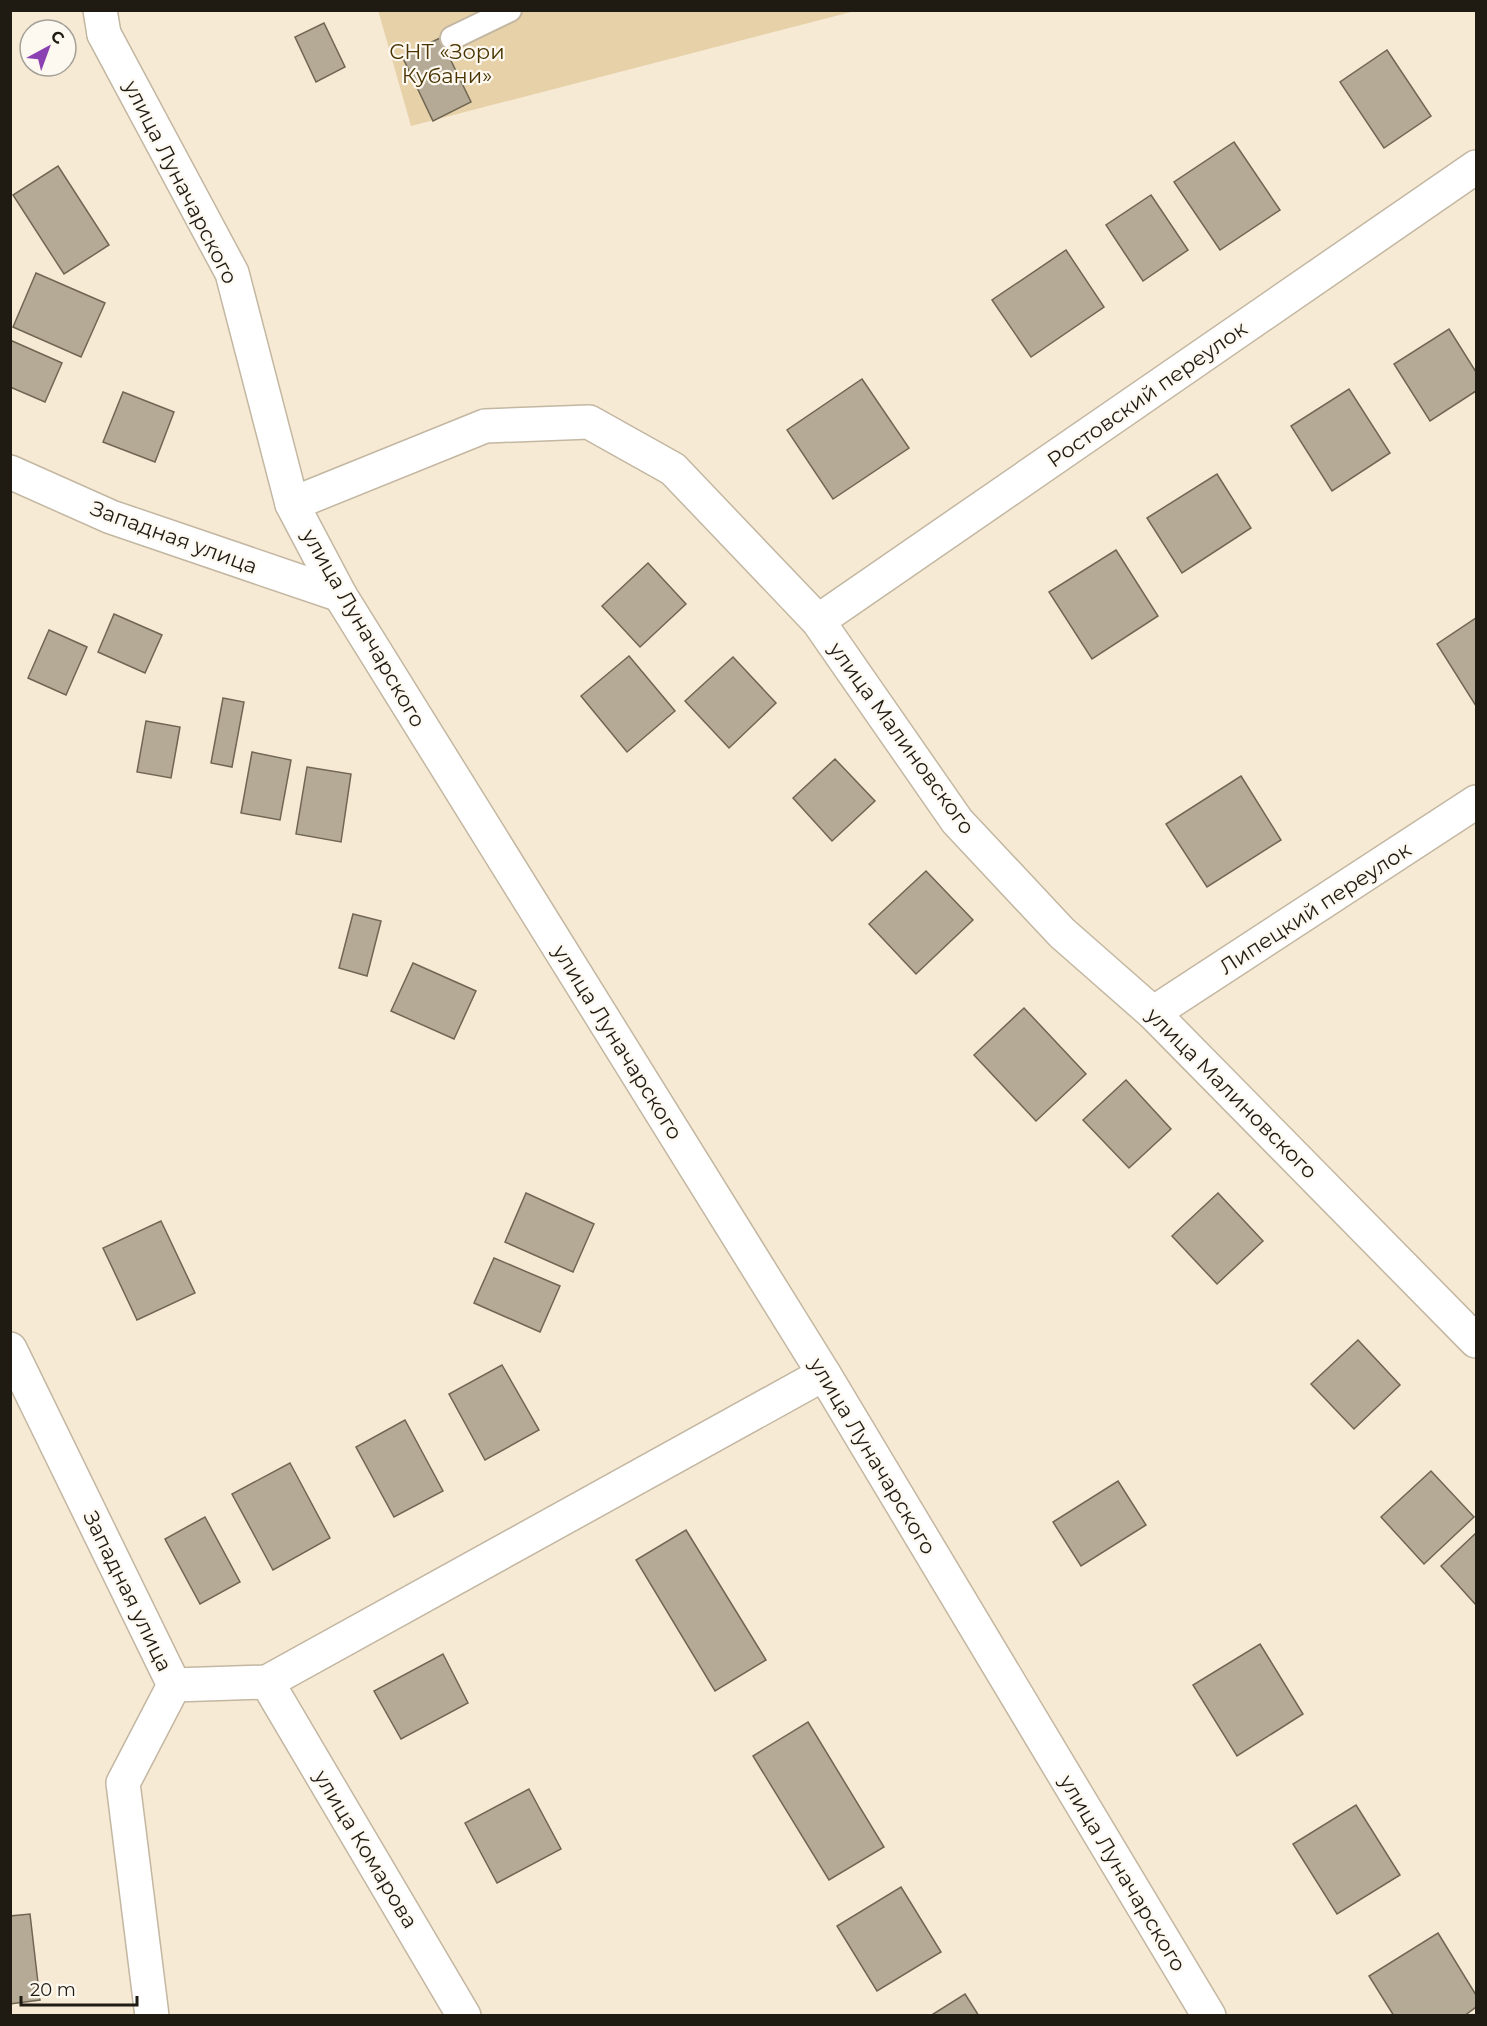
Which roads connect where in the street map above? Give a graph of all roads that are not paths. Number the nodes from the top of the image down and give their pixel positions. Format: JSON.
{"nodes":[{"id":1,"x":510,"y":10,"type":"edge"},
{"id":2,"x":102,"y":22,"type":"edge"},
{"id":3,"x":452,"y":38,"type":"dead end"},
{"id":4,"x":1476,"y":167,"type":"edge"},
{"id":5,"x":10,"y":472,"type":"edge"},
{"id":6,"x":292,"y":504,"type":"junction"},
{"id":7,"x":339,"y":595,"type":"junction"},
{"id":8,"x":818,"y":621,"type":"junction"},
{"id":9,"x":1476,"y":802,"type":"edge"},
{"id":10,"x":1153,"y":1013,"type":"junction"},
{"id":11,"x":1476,"y":1341,"type":"edge"},
{"id":12,"x":10,"y":1349,"type":"edge"},
{"id":13,"x":824,"y":1374,"type":"junction"},
{"id":14,"x":267,"y":1682,"type":"junction"},
{"id":15,"x":174,"y":1685,"type":"junction"},
{"id":16,"x":152,"y":2016,"type":"edge"},
{"id":17,"x":464,"y":2016,"type":"edge"},
{"id":18,"x":1209,"y":2016,"type":"edge"}],
"edges":[{"from":1,"to":3,"type":"lane"},
{"from":2,"to":6,"type":"street","name":"улица Луначарского"},
{"from":4,"to":8,"type":"street","name":"Ростовский переулок"},
{"from":5,"to":7,"type":"street","name":"Западная улица"},
{"from":6,"to":7,"type":"street","name":"улица Луначарского"},
{"from":6,"to":8,"type":"street","name":"улица Малиновского"},
{"from":7,"to":13,"type":"street","name":"улица Луначарского"},
{"from":8,"to":10,"type":"street","name":"улица Малиновского"},
{"from":9,"to":10,"type":"street","name":"Липецкий переулок"},
{"from":10,"to":11,"type":"street","name":"улица Малиновского"},
{"from":12,"to":15,"type":"street","name":"Западная улица"},
{"from":13,"to":14,"type":"street"},
{"from":13,"to":18,"type":"street","name":"улица Луначарского"},
{"from":14,"to":15,"type":"street"},
{"from":14,"to":17,"type":"street","name":"улица Комарова"},
{"from":15,"to":16,"type":"street","name":"Западная улица"}]}
